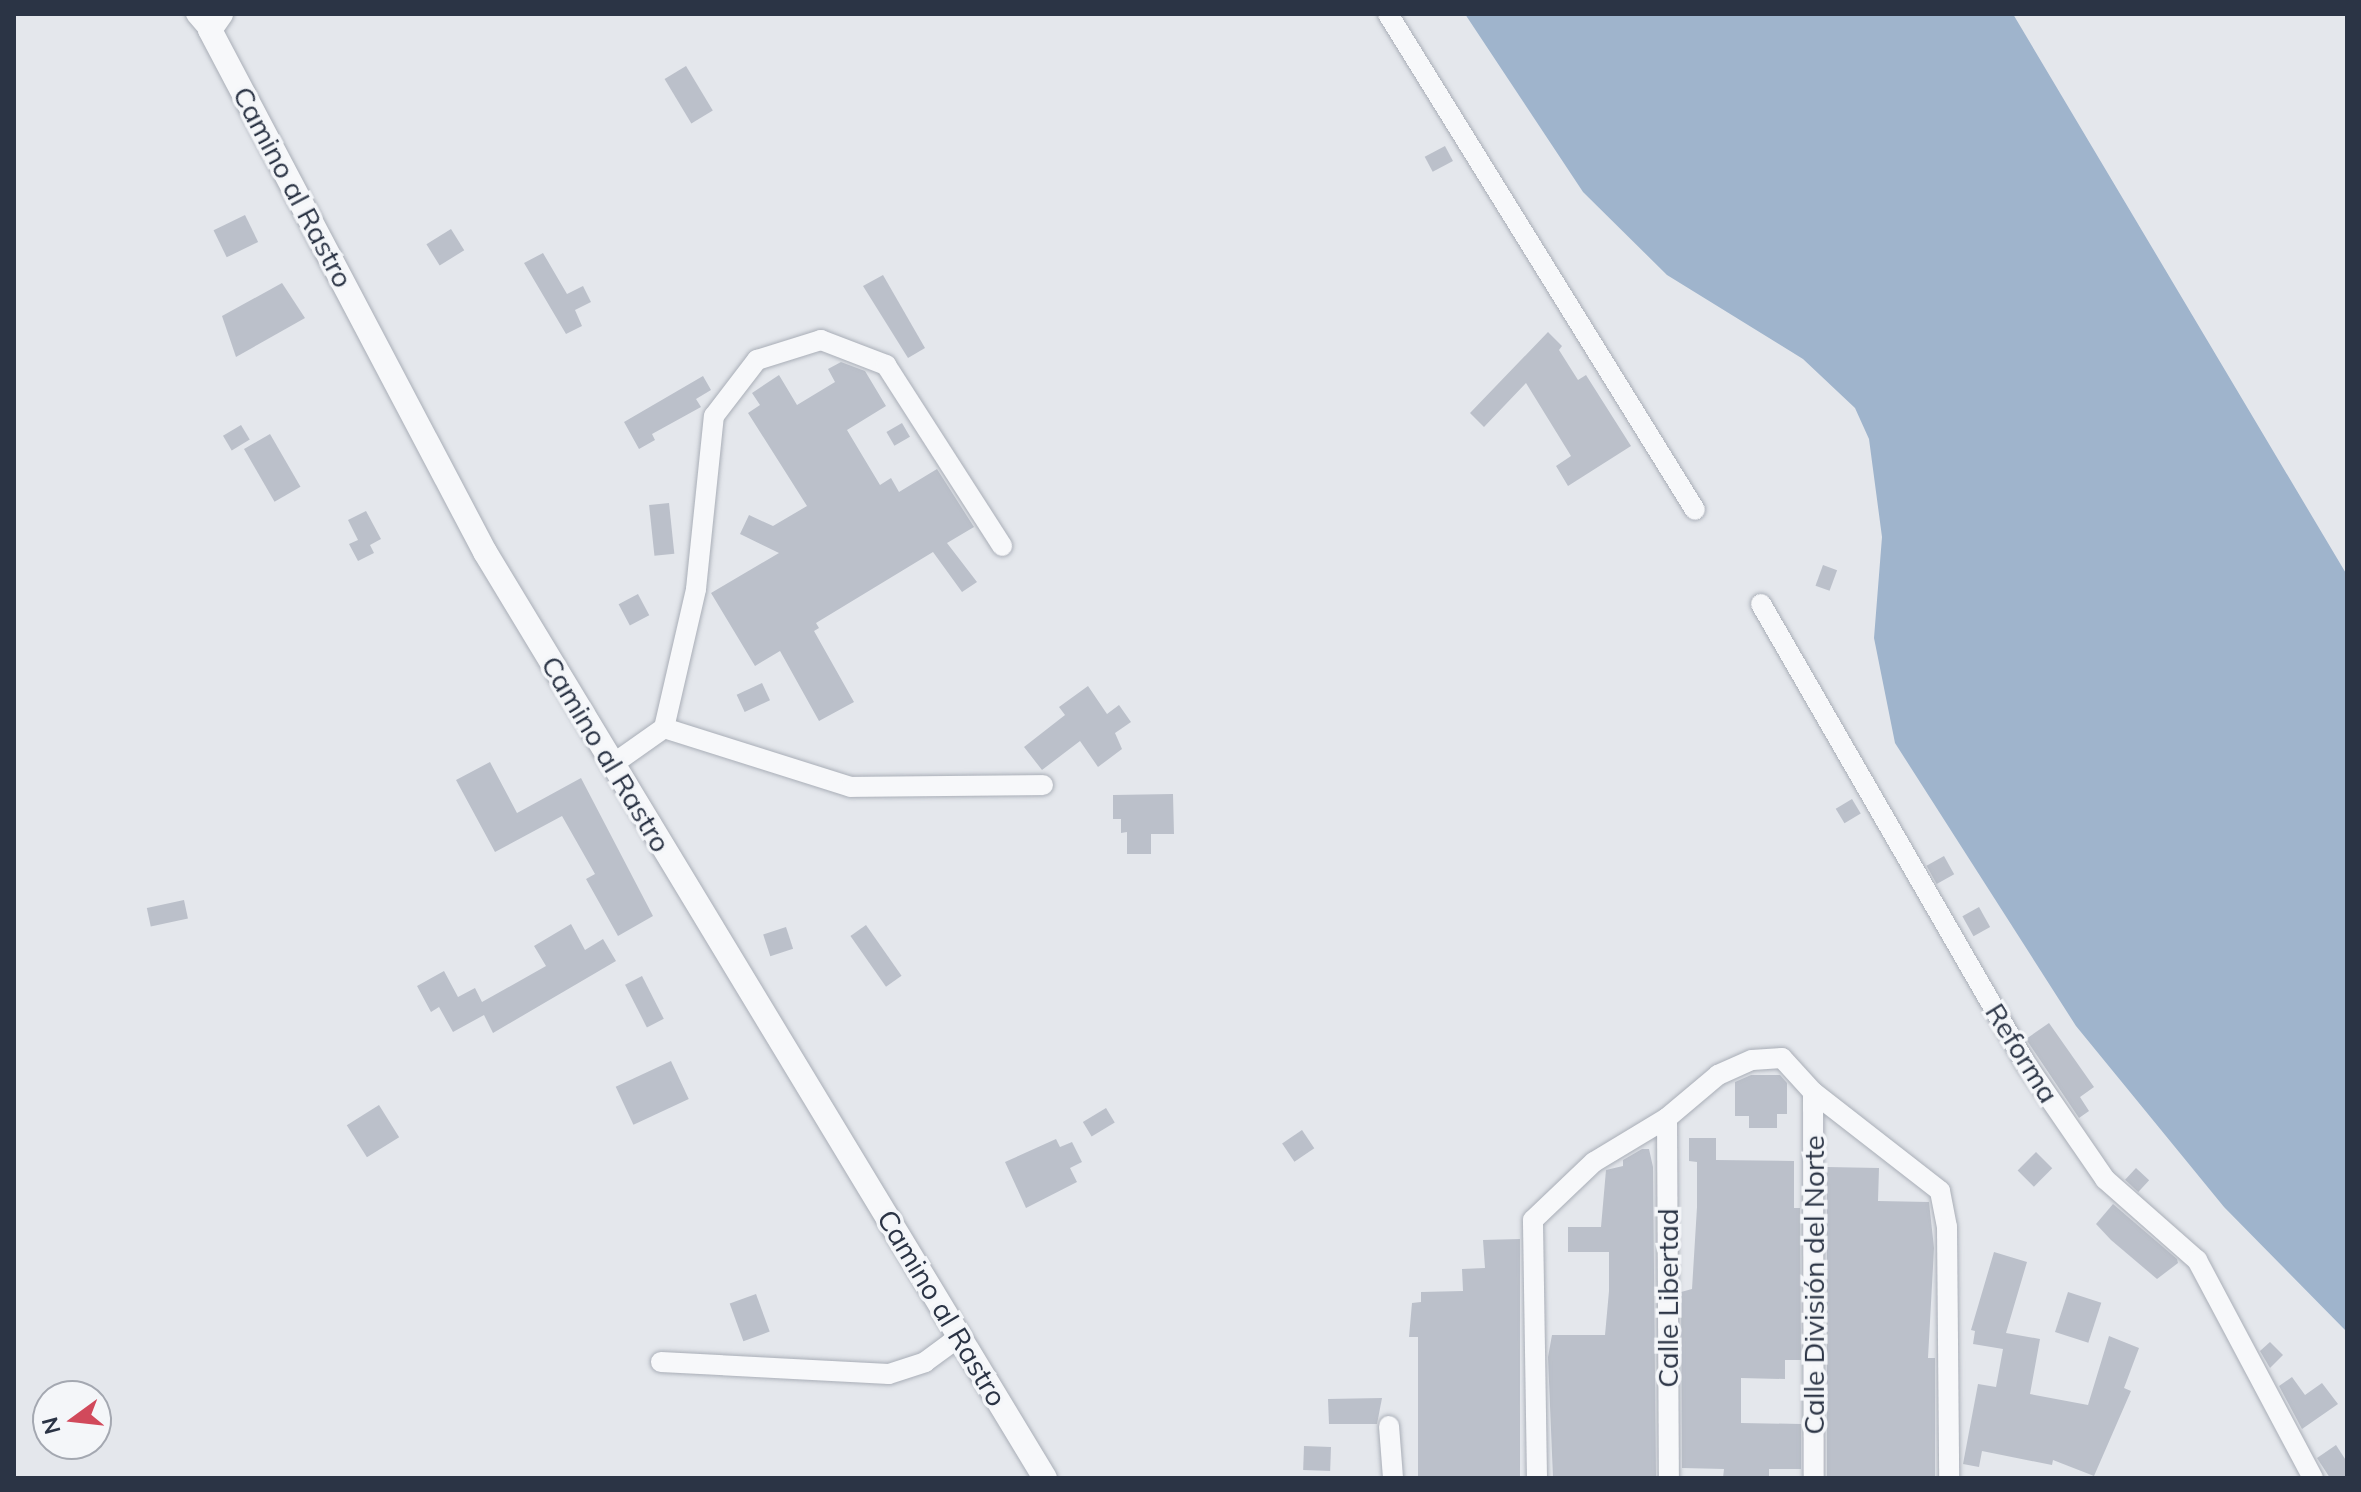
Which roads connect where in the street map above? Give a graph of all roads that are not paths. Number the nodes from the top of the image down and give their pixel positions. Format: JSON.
{"nodes":[{"id":1,"x":1388,"y":14,"type":"edge"},
{"id":2,"x":209,"y":19,"type":"edge"},
{"id":3,"x":1695,"y":510,"type":"dead end"},
{"id":4,"x":1002,"y":546,"type":"dead end"},
{"id":5,"x":1761,"y":604,"type":"dead end"},
{"id":6,"x":664,"y":728,"type":"junction"},
{"id":7,"x":613,"y":764,"type":"junction"},
{"id":8,"x":1043,"y":785,"type":"dead end"},
{"id":9,"x":1813,"y":1092,"type":"junction"},
{"id":10,"x":1667,"y":1118,"type":"junction"},
{"id":11,"x":959,"y":1337,"type":"junction"},
{"id":12,"x":661,"y":1362,"type":"dead end"},
{"id":13,"x":1389,"y":1426,"type":"dead end"},
{"id":14,"x":1045,"y":1478,"type":"edge"},
{"id":15,"x":1393,"y":1478,"type":"edge"},
{"id":16,"x":1537,"y":1478,"type":"edge"},
{"id":17,"x":1669,"y":1478,"type":"edge"},
{"id":18,"x":1814,"y":1478,"type":"edge"},
{"id":19,"x":1949,"y":1478,"type":"edge"},
{"id":20,"x":2313,"y":1478,"type":"edge"}],
"edges":[{"from":1,"to":3,"type":"street"},
{"from":2,"to":7,"type":"street","name":"Camino al Rastro"},
{"from":4,"to":6,"type":"street"},
{"from":5,"to":20,"type":"street","name":"Reforma"},
{"from":6,"to":7,"type":"street"},
{"from":6,"to":8,"type":"street"},
{"from":7,"to":11,"type":"street","name":"Camino al Rastro"},
{"from":9,"to":10,"type":"street"},
{"from":9,"to":18,"type":"street","name":"Calle División del Norte"},
{"from":9,"to":19,"type":"street"},
{"from":10,"to":16,"type":"street"},
{"from":10,"to":17,"type":"street","name":"Calle Libertad"},
{"from":11,"to":12,"type":"street"},
{"from":11,"to":14,"type":"street","name":"Camino al Rastro"},
{"from":13,"to":15,"type":"street"}]}
